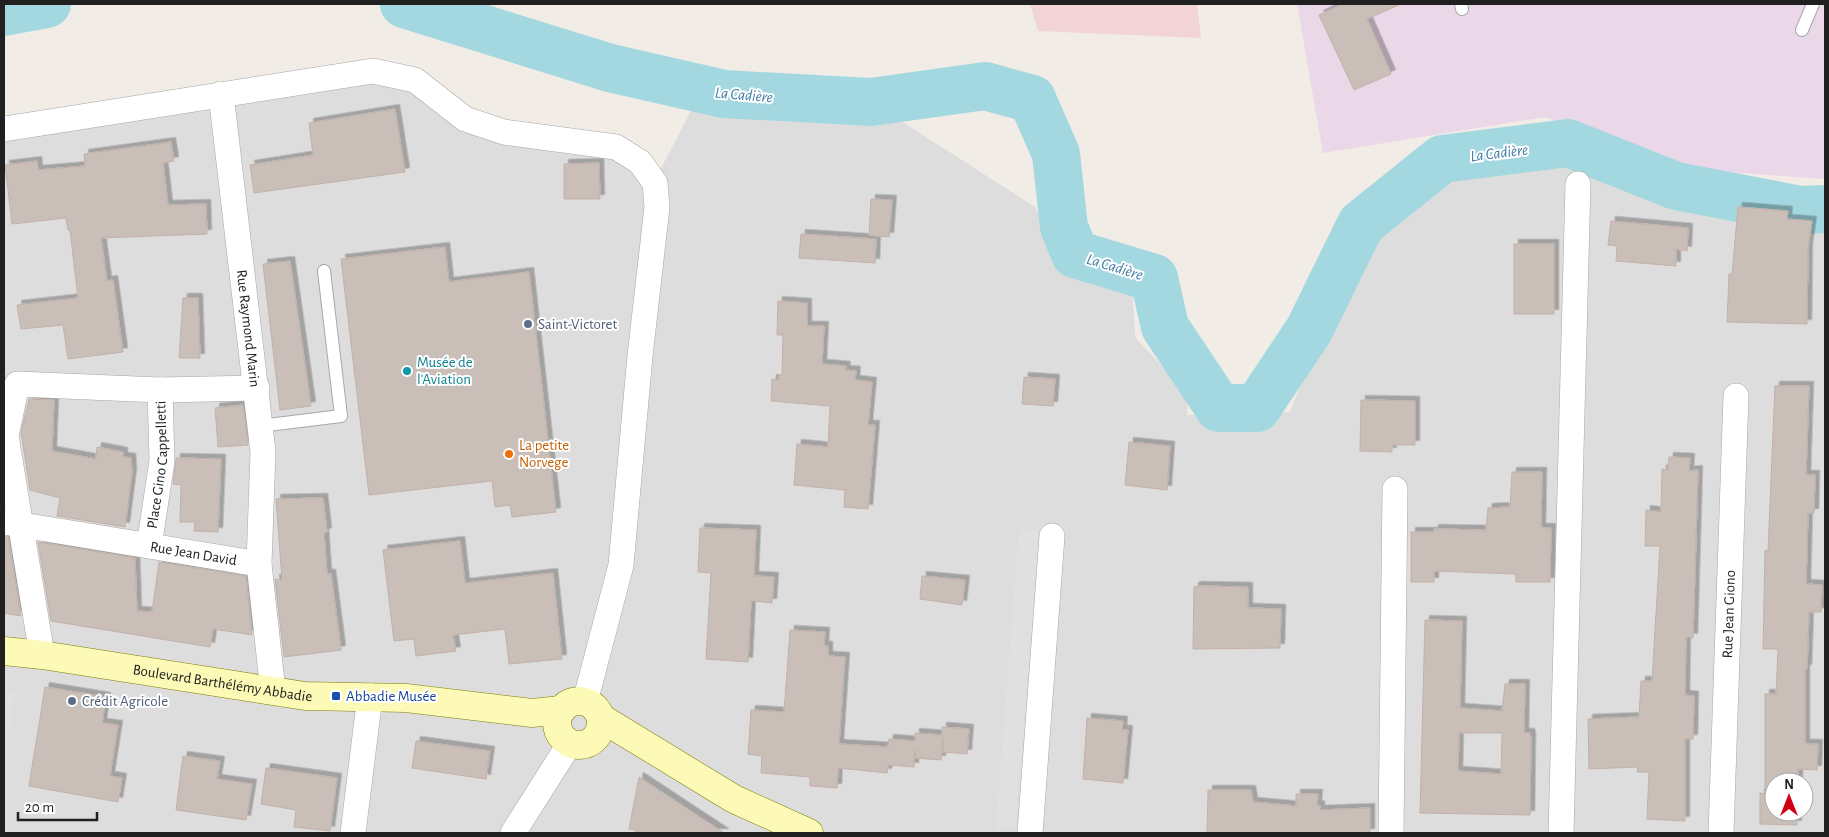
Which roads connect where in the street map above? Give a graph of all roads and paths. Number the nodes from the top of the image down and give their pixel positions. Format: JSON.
{"nodes":[{"id":1,"x":1813,"y":4,"type":"edge"},
{"id":2,"x":1802,"y":30,"type":"dead end"},
{"id":3,"x":221,"y":94,"type":"junction"},
{"id":4,"x":4,"y":129,"type":"edge"},
{"id":5,"x":1578,"y":184,"type":"dead end"},
{"id":6,"x":324,"y":271,"type":"dead end"},
{"id":7,"x":257,"y":388,"type":"junction"},
{"id":8,"x":160,"y":390,"type":"junction"},
{"id":9,"x":1736,"y":396,"type":"dead end"},
{"id":10,"x":260,"y":426,"type":"junction"},
{"id":11,"x":5,"y":436,"type":"edge"},
{"id":12,"x":1395,"y":489,"type":"dead end"},
{"id":13,"x":12,"y":524,"type":"edge"},
{"id":14,"x":1047,"y":542,"type":"dead end"},
{"id":15,"x":149,"y":546,"type":"junction"},
{"id":16,"x":259,"y":564,"type":"junction"},
{"id":17,"x":4,"y":651,"type":"edge"},
{"id":18,"x":42,"y":655,"type":"junction"},
{"id":19,"x":273,"y":691,"type":"junction"},
{"id":20,"x":370,"y":696,"type":"junction"},
{"id":21,"x":578,"y":723,"type":"junction"},
{"id":22,"x":353,"y":833,"type":"edge"},
{"id":23,"x":513,"y":833,"type":"edge"},
{"id":24,"x":809,"y":833,"type":"edge"},
{"id":25,"x":1030,"y":833,"type":"edge"},
{"id":26,"x":1391,"y":833,"type":"edge"},
{"id":27,"x":1560,"y":833,"type":"edge"},
{"id":28,"x":1721,"y":833,"type":"edge"}],
"edges":[{"from":1,"to":2,"type":"lane"},
{"from":3,"to":4,"type":"street"},
{"from":3,"to":7,"type":"street","name":"Rue Raymond Marin"},
{"from":3,"to":21,"type":"street"},
{"from":5,"to":27,"type":"street"},
{"from":6,"to":10,"type":"lane"},
{"from":7,"to":8,"type":"street","name":"Place Gino Cappelletti"},
{"from":7,"to":10,"type":"street","name":"Rue Raymond Marin"},
{"from":8,"to":11,"type":"street"},
{"from":8,"to":15,"type":"street","name":"Place Gino Cappelletti"},
{"from":9,"to":28,"type":"street","name":"Rue Jean Giono"},
{"from":10,"to":16,"type":"street","name":"Rue Raymond Marin"},
{"from":11,"to":13,"type":"street"},
{"from":12,"to":26,"type":"street"},
{"from":13,"to":15,"type":"street","name":"Rue Jean David"},
{"from":13,"to":18,"type":"street"},
{"from":14,"to":25,"type":"street"},
{"from":15,"to":16,"type":"street","name":"Rue Jean David"},
{"from":16,"to":19,"type":"street","name":"Rue Jean David"},
{"from":17,"to":18,"type":"main road","name":"Boulevard Barthélémy Abbadie"},
{"from":18,"to":19,"type":"main road","name":"Boulevard Barthélémy Abbadie"},
{"from":19,"to":20,"type":"main road","name":"Boulevard Barthélémy Abbadie"},
{"from":20,"to":21,"type":"main road","name":"Boulevard Barthélémy Abbadie"},
{"from":20,"to":22,"type":"street"},
{"from":21,"to":23,"type":"street"},
{"from":21,"to":24,"type":"main road","name":"Boulevard Barthélémy Abbadie"}]}
